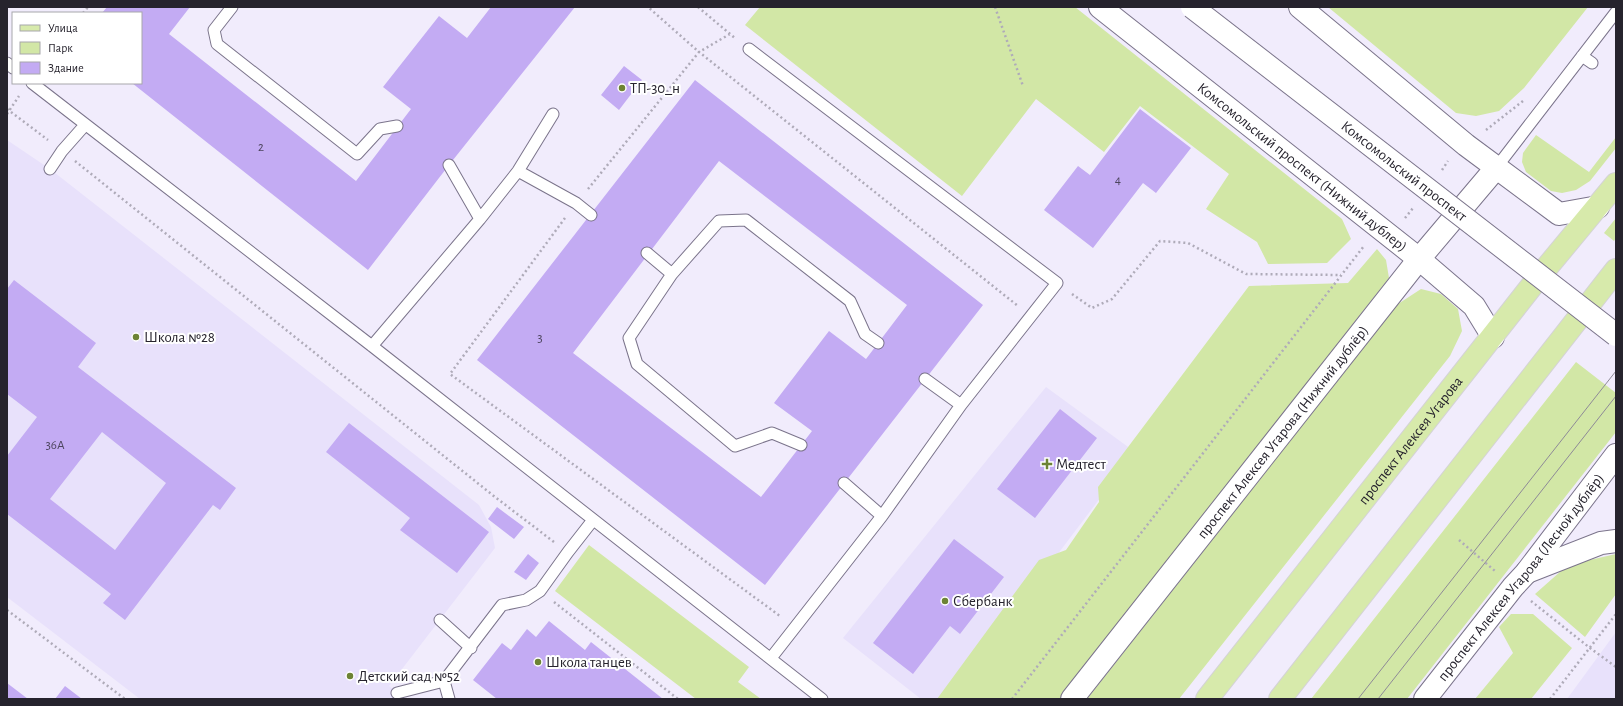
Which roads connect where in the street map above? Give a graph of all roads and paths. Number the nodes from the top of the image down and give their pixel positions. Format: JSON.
{"nodes":[{"id":1,"x":232,"y":7,"type":"edge"},
{"id":2,"x":648,"y":7,"type":"edge"},
{"id":3,"x":698,"y":7,"type":"edge"},
{"id":4,"x":995,"y":7,"type":"edge"},
{"id":5,"x":1100,"y":7,"type":"edge"},
{"id":6,"x":1192,"y":7,"type":"edge"},
{"id":7,"x":1300,"y":7,"type":"edge"},
{"id":8,"x":1616,"y":12,"type":"edge"},
{"id":9,"x":730,"y":34,"type":"junction"},
{"id":10,"x":749,"y":49,"type":"joint"},
{"id":11,"x":699,"y":52,"type":"junction"},
{"id":12,"x":1582,"y":56,"type":"junction"},
{"id":13,"x":1592,"y":63,"type":"dead end"},
{"id":14,"x":33,"y":84,"type":"edge"},
{"id":15,"x":1023,"y":86,"type":"dead end"},
{"id":16,"x":21,"y":94,"type":"dead end"},
{"id":17,"x":1523,"y":100,"type":"dead end"},
{"id":18,"x":8,"y":109,"type":"edge"},
{"id":19,"x":7,"y":114,"type":"edge"},
{"id":20,"x":553,"y":114,"type":"dead end"},
{"id":21,"x":85,"y":125,"type":"junction"},
{"id":22,"x":397,"y":126,"type":"dead end"},
{"id":23,"x":1466,"y":145,"type":"junction"},
{"id":24,"x":62,"y":151,"type":"junction"},
{"id":25,"x":449,"y":165,"type":"dead end"},
{"id":26,"x":1496,"y":168,"type":"junction"},
{"id":27,"x":50,"y":169,"type":"dead end"},
{"id":28,"x":518,"y":171,"type":"junction"},
{"id":29,"x":1616,"y":184,"type":"edge"},
{"id":30,"x":576,"y":203,"type":"junction"},
{"id":31,"x":1598,"y":207,"type":"junction"},
{"id":32,"x":591,"y":215,"type":"dead end"},
{"id":33,"x":480,"y":219,"type":"junction"},
{"id":34,"x":1381,"y":230,"type":"junction"},
{"id":35,"x":647,"y":253,"type":"dead end"},
{"id":36,"x":1419,"y":259,"type":"junction"},
{"id":37,"x":1616,"y":270,"type":"edge"},
{"id":38,"x":672,"y":274,"type":"junction"},
{"id":39,"x":1341,"y":275,"type":"junction"},
{"id":40,"x":1057,"y":283,"type":"junction"},
{"id":41,"x":1031,"y":316,"type":"junction"},
{"id":42,"x":1616,"y":335,"type":"edge"},
{"id":43,"x":1493,"y":338,"type":"junction"},
{"id":44,"x":878,"y":343,"type":"dead end"},
{"id":45,"x":372,"y":346,"type":"junction"},
{"id":46,"x":925,"y":379,"type":"dead end"},
{"id":47,"x":961,"y":406,"type":"junction"},
{"id":48,"x":800,"y":446,"type":"dead end"},
{"id":49,"x":1614,"y":466,"type":"edge"},
{"id":50,"x":844,"y":483,"type":"dead end"},
{"id":51,"x":882,"y":516,"type":"junction"},
{"id":52,"x":593,"y":520,"type":"junction"},
{"id":53,"x":1459,"y":540,"type":"dead end"},
{"id":54,"x":1616,"y":541,"type":"edge"},
{"id":55,"x":568,"y":552,"type":"junction"},
{"id":56,"x":1526,"y":573,"type":"junction"},
{"id":57,"x":1499,"y":575,"type":"dead end"},
{"id":58,"x":540,"y":591,"type":"junction"},
{"id":59,"x":1530,"y":600,"type":"dead end"},
{"id":60,"x":7,"y":610,"type":"edge"},
{"id":61,"x":1616,"y":614,"type":"edge"},
{"id":62,"x":440,"y":620,"type":"dead end"},
{"id":63,"x":795,"y":627,"type":"junction"},
{"id":64,"x":471,"y":648,"type":"junction"},
{"id":65,"x":1590,"y":648,"type":"junction"},
{"id":66,"x":771,"y":658,"type":"junction"},
{"id":67,"x":1616,"y":667,"type":"edge"},
{"id":68,"x":444,"y":681,"type":"junction"},
{"id":69,"x":397,"y":693,"type":"dead end"},
{"id":70,"x":124,"y":699,"type":"edge"},
{"id":71,"x":448,"y":699,"type":"edge"},
{"id":72,"x":678,"y":699,"type":"edge"},
{"id":73,"x":822,"y":699,"type":"edge"},
{"id":74,"x":1012,"y":699,"type":"edge"},
{"id":75,"x":1072,"y":699,"type":"edge"},
{"id":76,"x":1207,"y":699,"type":"edge"},
{"id":77,"x":1280,"y":699,"type":"edge"},
{"id":78,"x":1425,"y":699,"type":"edge"},
{"id":79,"x":1550,"y":699,"type":"edge"}],
"edges":[{"from":1,"to":22,"type":"lane"},
{"from":2,"to":11,"type":"path"},
{"from":3,"to":9,"type":"path"},
{"from":4,"to":15,"type":"path"},
{"from":5,"to":34,"type":"street","name":"Комсомольский проспект (Нижний дублер)"},
{"from":6,"to":42,"type":"street","name":"Комсомольский проспект","bridge":true},
{"from":7,"to":23,"type":"street"},
{"from":8,"to":12,"type":"lane"},
{"from":9,"to":10,"type":"path"},
{"from":9,"to":11,"type":"path"},
{"from":10,"to":40,"type":"lane"},
{"from":11,"to":30,"type":"path"},
{"from":11,"to":41,"type":"path"},
{"from":12,"to":13,"type":"lane"},
{"from":12,"to":26,"type":"lane"},
{"from":14,"to":21,"type":"lane"},
{"from":16,"to":18,"type":"path"},
{"from":17,"to":23,"type":"path"},
{"from":18,"to":19,"type":"path"},
{"from":18,"to":24,"type":"path"},
{"from":20,"to":28,"type":"lane"},
{"from":21,"to":24,"type":"lane"},
{"from":21,"to":45,"type":"lane"},
{"from":23,"to":26,"type":"street"},
{"from":24,"to":27,"type":"lane"},
{"from":24,"to":55,"type":"path"},
{"from":25,"to":33,"type":"lane"},
{"from":26,"to":31,"type":"street"},
{"from":26,"to":36,"type":"street","name":"проспект Алексея Угарова (Нижний дублёр)"},
{"from":28,"to":30,"type":"lane"},
{"from":28,"to":33,"type":"lane"},
{"from":29,"to":31,"type":"main road","name":"проспект Алексея Угарова"},
{"from":30,"to":32,"type":"lane"},
{"from":30,"to":63,"type":"path"},
{"from":31,"to":43,"type":"main road","name":"проспект Алексея Угарова"},
{"from":33,"to":45,"type":"lane"},
{"from":34,"to":36,"type":"street","name":"Комсомольский проспект (Нижний дублер)"},
{"from":34,"to":39,"type":"path"},
{"from":35,"to":38,"type":"lane"},
{"from":36,"to":43,"type":"street","name":"Комсомольский проспект (Нижний дублер)"},
{"from":36,"to":75,"type":"street","name":"проспект Алексея Угарова (Нижний дублёр)"},
{"from":37,"to":77,"type":"main road"},
{"from":38,"to":44,"type":"lane"},
{"from":38,"to":48,"type":"lane"},
{"from":39,"to":40,"type":"path"},
{"from":39,"to":74,"type":"path"},
{"from":40,"to":41,"type":"lane"},
{"from":41,"to":47,"type":"lane"},
{"from":43,"to":76,"type":"main road","name":"проспект Алексея Угарова"},
{"from":45,"to":52,"type":"lane"},
{"from":46,"to":47,"type":"lane"},
{"from":47,"to":51,"type":"lane"},
{"from":49,"to":56,"type":"street","name":"проспект Алексея Угарова (Лесной дублёр)"},
{"from":50,"to":51,"type":"lane"},
{"from":51,"to":63,"type":"lane"},
{"from":52,"to":55,"type":"lane"},
{"from":52,"to":66,"type":"lane"},
{"from":53,"to":57,"type":"path"},
{"from":54,"to":56,"type":"street"},
{"from":55,"to":58,"type":"lane"},
{"from":56,"to":78,"type":"street","name":"проспект Алексея Угарова (Лесной дублёр)"},
{"from":58,"to":64,"type":"lane"},
{"from":58,"to":72,"type":"path"},
{"from":59,"to":65,"type":"path"},
{"from":60,"to":70,"type":"path"},
{"from":61,"to":65,"type":"path"},
{"from":62,"to":64,"type":"lane"},
{"from":63,"to":66,"type":"lane"},
{"from":64,"to":68,"type":"lane"},
{"from":65,"to":67,"type":"path"},
{"from":65,"to":79,"type":"path"},
{"from":66,"to":73,"type":"lane"},
{"from":68,"to":69,"type":"lane"},
{"from":68,"to":71,"type":"lane"}]}
